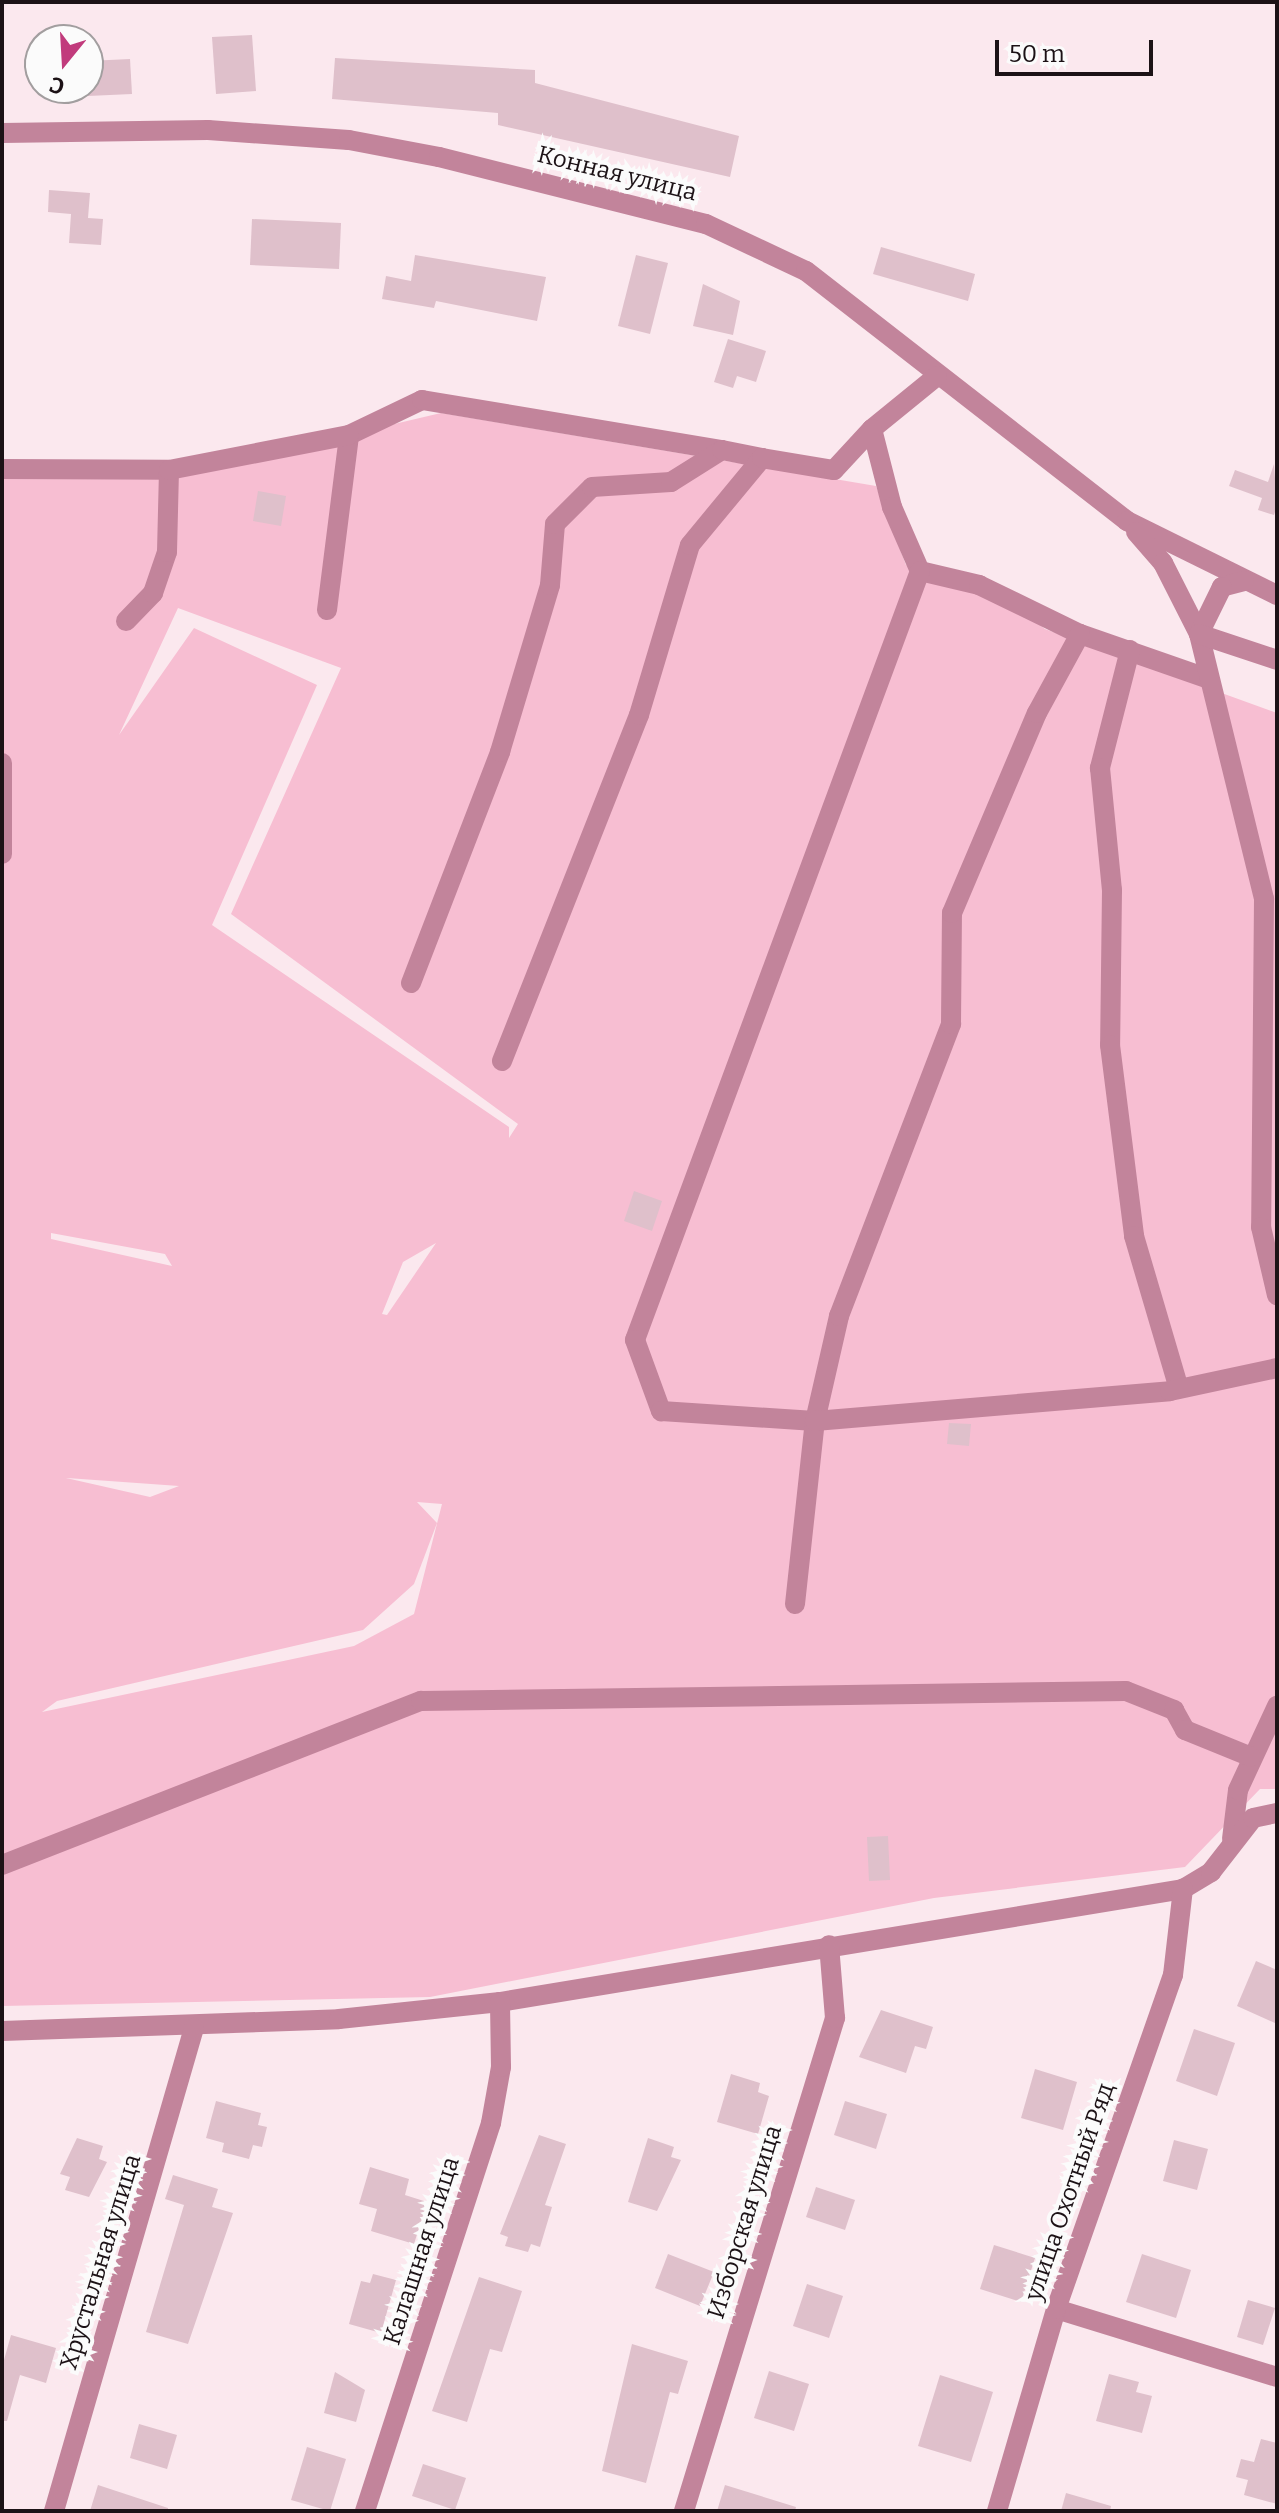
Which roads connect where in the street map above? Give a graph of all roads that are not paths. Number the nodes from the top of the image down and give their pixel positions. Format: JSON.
{"nodes":[{"id":1,"x":2,"y":133,"type":"edge"},
{"id":2,"x":937,"y":376,"type":"junction"},
{"id":3,"x":872,"y":429,"type":"junction"},
{"id":4,"x":349,"y":435,"type":"junction"},
{"id":5,"x":722,"y":450,"type":"junction"},
{"id":6,"x":762,"y":458,"type":"junction"},
{"id":7,"x":2,"y":469,"type":"edge"},
{"id":8,"x":169,"y":470,"type":"junction"},
{"id":9,"x":1127,"y":521,"type":"junction"},
{"id":10,"x":920,"y":571,"type":"junction"},
{"id":11,"x":1244,"y":581,"type":"junction"},
{"id":12,"x":1277,"y":595,"type":"edge"},
{"id":13,"x":327,"y":610,"type":"dead end"},
{"id":14,"x":126,"y":621,"type":"dead end"},
{"id":15,"x":1080,"y":634,"type":"junction"},
{"id":16,"x":1199,"y":634,"type":"junction"},
{"id":17,"x":1130,"y":650,"type":"junction"},
{"id":18,"x":1277,"y":660,"type":"edge"},
{"id":19,"x":1206,"y":678,"type":"junction"},
{"id":20,"x":2,"y":763,"type":"edge"},
{"id":21,"x":2,"y":854,"type":"edge"},
{"id":22,"x":1270,"y":901,"type":"edge"},
{"id":23,"x":411,"y":983,"type":"dead end"},
{"id":24,"x":1269,"y":1023,"type":"edge"},
{"id":25,"x":502,"y":1061,"type":"dead end"},
{"id":26,"x":1271,"y":1246,"type":"edge"},
{"id":27,"x":1277,"y":1295,"type":"edge"},
{"id":28,"x":1277,"y":1368,"type":"edge"},
{"id":29,"x":1179,"y":1389,"type":"junction"},
{"id":30,"x":815,"y":1421,"type":"junction"},
{"id":31,"x":795,"y":1604,"type":"dead end"},
{"id":32,"x":1277,"y":1706,"type":"edge"},
{"id":33,"x":1251,"y":1757,"type":"junction"},
{"id":34,"x":1277,"y":1813,"type":"edge"},
{"id":35,"x":1232,"y":1839,"type":"junction"},
{"id":36,"x":2,"y":1865,"type":"edge"},
{"id":37,"x":1183,"y":1889,"type":"junction"},
{"id":38,"x":829,"y":1945,"type":"junction"},
{"id":39,"x":500,"y":2002,"type":"junction"},
{"id":40,"x":194,"y":2028,"type":"junction"},
{"id":41,"x":2,"y":2031,"type":"edge"},
{"id":42,"x":1056,"y":2309,"type":"junction"},
{"id":43,"x":1277,"y":2377,"type":"edge"},
{"id":44,"x":54,"y":2511,"type":"edge"},
{"id":45,"x":365,"y":2511,"type":"edge"},
{"id":46,"x":684,"y":2511,"type":"edge"},
{"id":47,"x":997,"y":2511,"type":"edge"}],
"edges":[{"from":1,"to":2,"type":"street","name":"Конная улица"},
{"from":2,"to":3,"type":"street"},
{"from":2,"to":9,"type":"street","name":"Конная улица"},
{"from":3,"to":6,"type":"street"},
{"from":3,"to":10,"type":"street"},
{"from":4,"to":5,"type":"street"},
{"from":4,"to":8,"type":"street"},
{"from":4,"to":13,"type":"street"},
{"from":5,"to":6,"type":"street"},
{"from":5,"to":23,"type":"street"},
{"from":6,"to":25,"type":"street"},
{"from":7,"to":8,"type":"street"},
{"from":8,"to":14,"type":"street"},
{"from":9,"to":11,"type":"street"},
{"from":9,"to":16,"type":"street"},
{"from":10,"to":15,"type":"street"},
{"from":10,"to":30,"type":"street"},
{"from":11,"to":12,"type":"street"},
{"from":11,"to":16,"type":"street"},
{"from":15,"to":17,"type":"street"},
{"from":15,"to":30,"type":"street"},
{"from":16,"to":18,"type":"street"},
{"from":16,"to":19,"type":"street"},
{"from":17,"to":19,"type":"street"},
{"from":17,"to":29,"type":"street"},
{"from":19,"to":22,"type":"street"},
{"from":20,"to":21,"type":"street"},
{"from":22,"to":24,"type":"street"},
{"from":24,"to":26,"type":"street"},
{"from":26,"to":27,"type":"street"},
{"from":28,"to":29,"type":"street"},
{"from":29,"to":30,"type":"street"},
{"from":30,"to":31,"type":"street"},
{"from":32,"to":33,"type":"street"},
{"from":33,"to":35,"type":"street"},
{"from":33,"to":36,"type":"street"},
{"from":34,"to":35,"type":"street"},
{"from":35,"to":37,"type":"street"},
{"from":37,"to":38,"type":"street"},
{"from":37,"to":42,"type":"street","name":"улица Охотный Ряд"},
{"from":38,"to":39,"type":"street"},
{"from":38,"to":46,"type":"street","name":"Изборская улица"},
{"from":39,"to":40,"type":"street"},
{"from":39,"to":45,"type":"street","name":"Калашная улица"},
{"from":40,"to":41,"type":"street"},
{"from":40,"to":44,"type":"street","name":"Хрустальная улица"},
{"from":42,"to":43,"type":"street"},
{"from":42,"to":47,"type":"street","name":"улица Охотный Ряд"}]}
